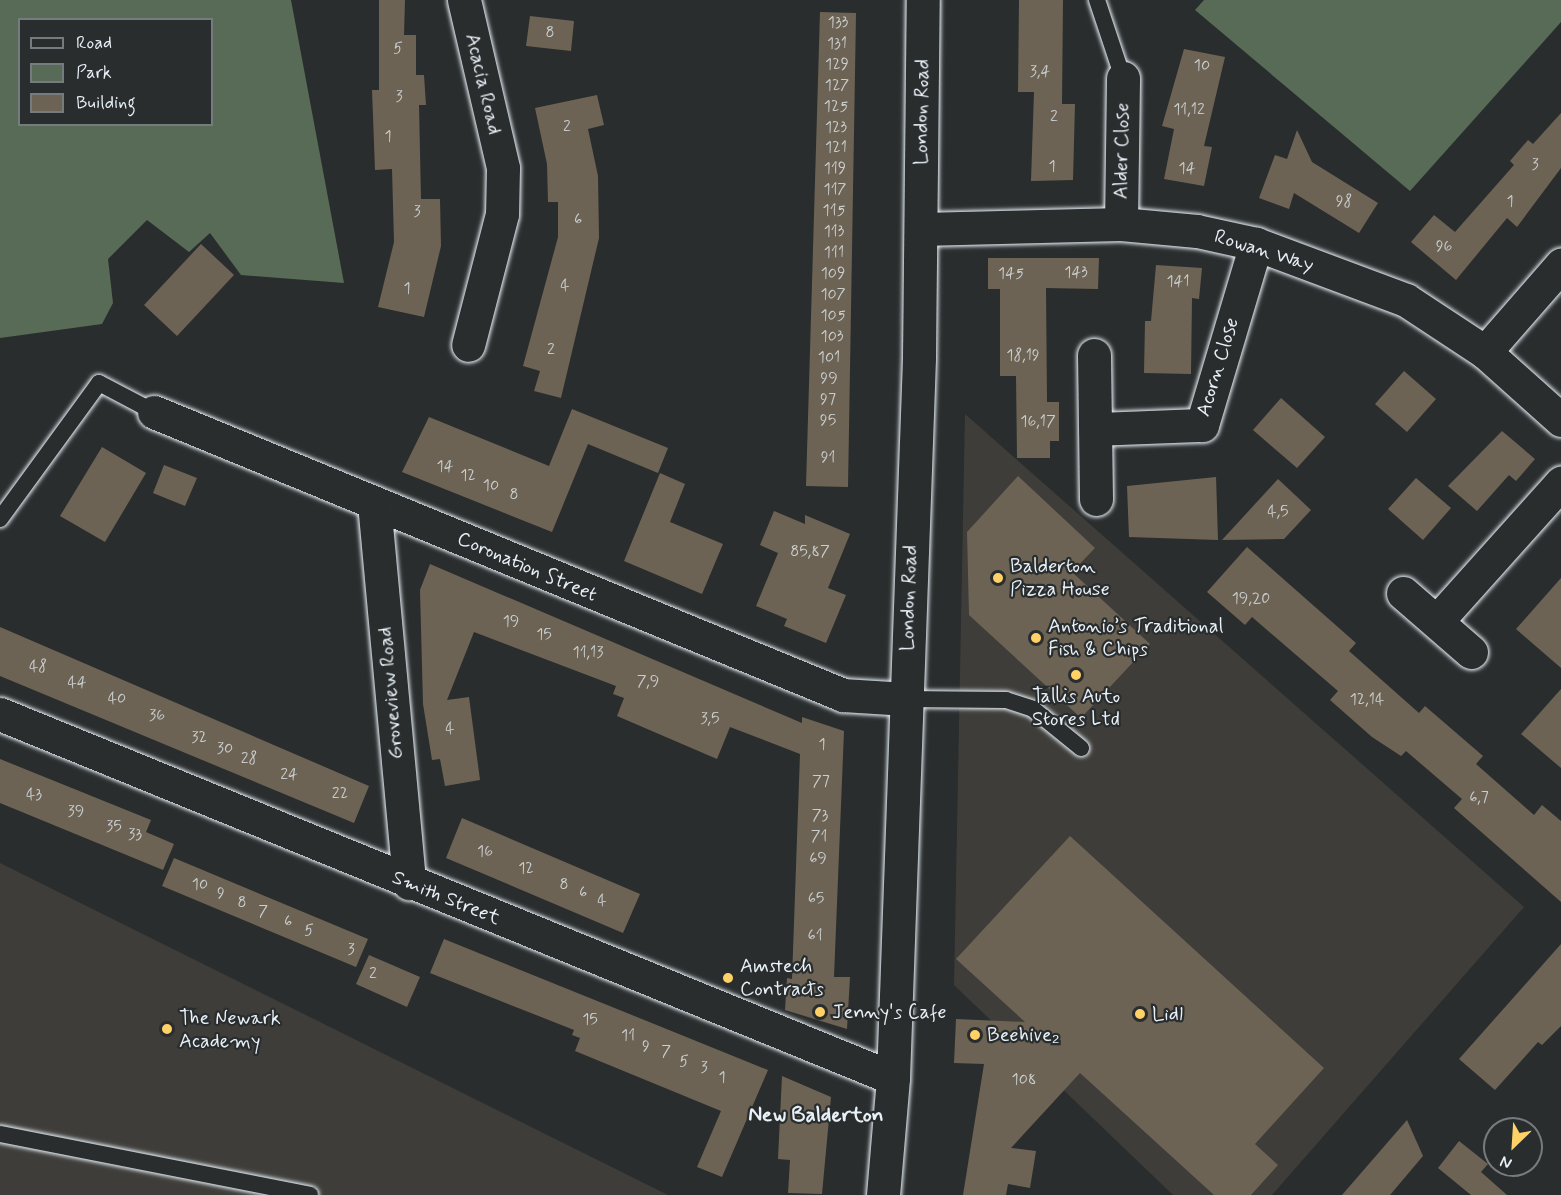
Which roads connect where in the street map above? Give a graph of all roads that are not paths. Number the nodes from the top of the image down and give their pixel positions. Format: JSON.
{"nodes":[{"id":1,"x":464,"y":0,"type":"edge"},
{"id":2,"x":923,"y":0,"type":"edge"},
{"id":3,"x":1097,"y":0,"type":"edge"},
{"id":4,"x":1123,"y":78,"type":"joint"},
{"id":5,"x":1121,"y":224,"type":"junction"},
{"id":6,"x":921,"y":229,"type":"junction"},
{"id":7,"x":1256,"y":244,"type":"junction"},
{"id":8,"x":1561,"y":265,"type":"edge"},
{"id":9,"x":468,"y":345,"type":"dead end"},
{"id":10,"x":1485,"y":352,"type":"junction"},
{"id":11,"x":1094,"y":355,"type":"dead end"},
{"id":12,"x":154,"y":412,"type":"joint"},
{"id":13,"x":1561,"y":420,"type":"edge"},
{"id":14,"x":1096,"y":429,"type":"junction"},
{"id":15,"x":1561,"y":483,"type":"edge"},
{"id":16,"x":1096,"y":499,"type":"dead end"},
{"id":17,"x":374,"y":503,"type":"junction"},
{"id":18,"x":0,"y":519,"type":"edge"},
{"id":19,"x":1403,"y":593,"type":"dead end"},
{"id":20,"x":1437,"y":621,"type":"junction"},
{"id":21,"x":1471,"y":652,"type":"dead end"},
{"id":22,"x":906,"y":699,"type":"junction"},
{"id":23,"x":0,"y":714,"type":"edge"},
{"id":24,"x":1081,"y":748,"type":"dead end"},
{"id":25,"x":409,"y":883,"type":"junction"},
{"id":26,"x":893,"y":1078,"type":"junction"},
{"id":27,"x":0,"y":1134,"type":"edge"},
{"id":28,"x":310,"y":1195,"type":"edge"},
{"id":29,"x":883,"y":1195,"type":"edge"}],
"edges":[{"from":1,"to":9,"type":"street","name":"Acacia Road"},
{"from":2,"to":6,"type":"street","name":"London Road"},
{"from":3,"to":4,"type":"lane"},
{"from":4,"to":5,"type":"street","name":"Alder Close"},
{"from":5,"to":6,"type":"street","name":"Rowan Way"},
{"from":5,"to":7,"type":"street","name":"Rowan Way"},
{"from":6,"to":22,"type":"street","name":"London Road"},
{"from":7,"to":10,"type":"street","name":"Rowan Way"},
{"from":7,"to":14,"type":"street","name":"Acorn Close"},
{"from":8,"to":10,"type":"street"},
{"from":10,"to":13,"type":"street","name":"Rowan Way"},
{"from":11,"to":14,"type":"street"},
{"from":12,"to":17,"type":"street","name":"Coronation Street"},
{"from":12,"to":18,"type":"lane"},
{"from":14,"to":16,"type":"street"},
{"from":15,"to":20,"type":"street"},
{"from":17,"to":22,"type":"street","name":"Coronation Street"},
{"from":17,"to":25,"type":"street","name":"Groveview Road"},
{"from":19,"to":20,"type":"street"},
{"from":20,"to":21,"type":"street"},
{"from":22,"to":24,"type":"lane"},
{"from":22,"to":26,"type":"street","name":"London Road"},
{"from":23,"to":25,"type":"street","name":"Smith Street"},
{"from":25,"to":26,"type":"street","name":"Smith Street"},
{"from":26,"to":29,"type":"street","name":"London Road"},
{"from":27,"to":28,"type":"lane"}]}
